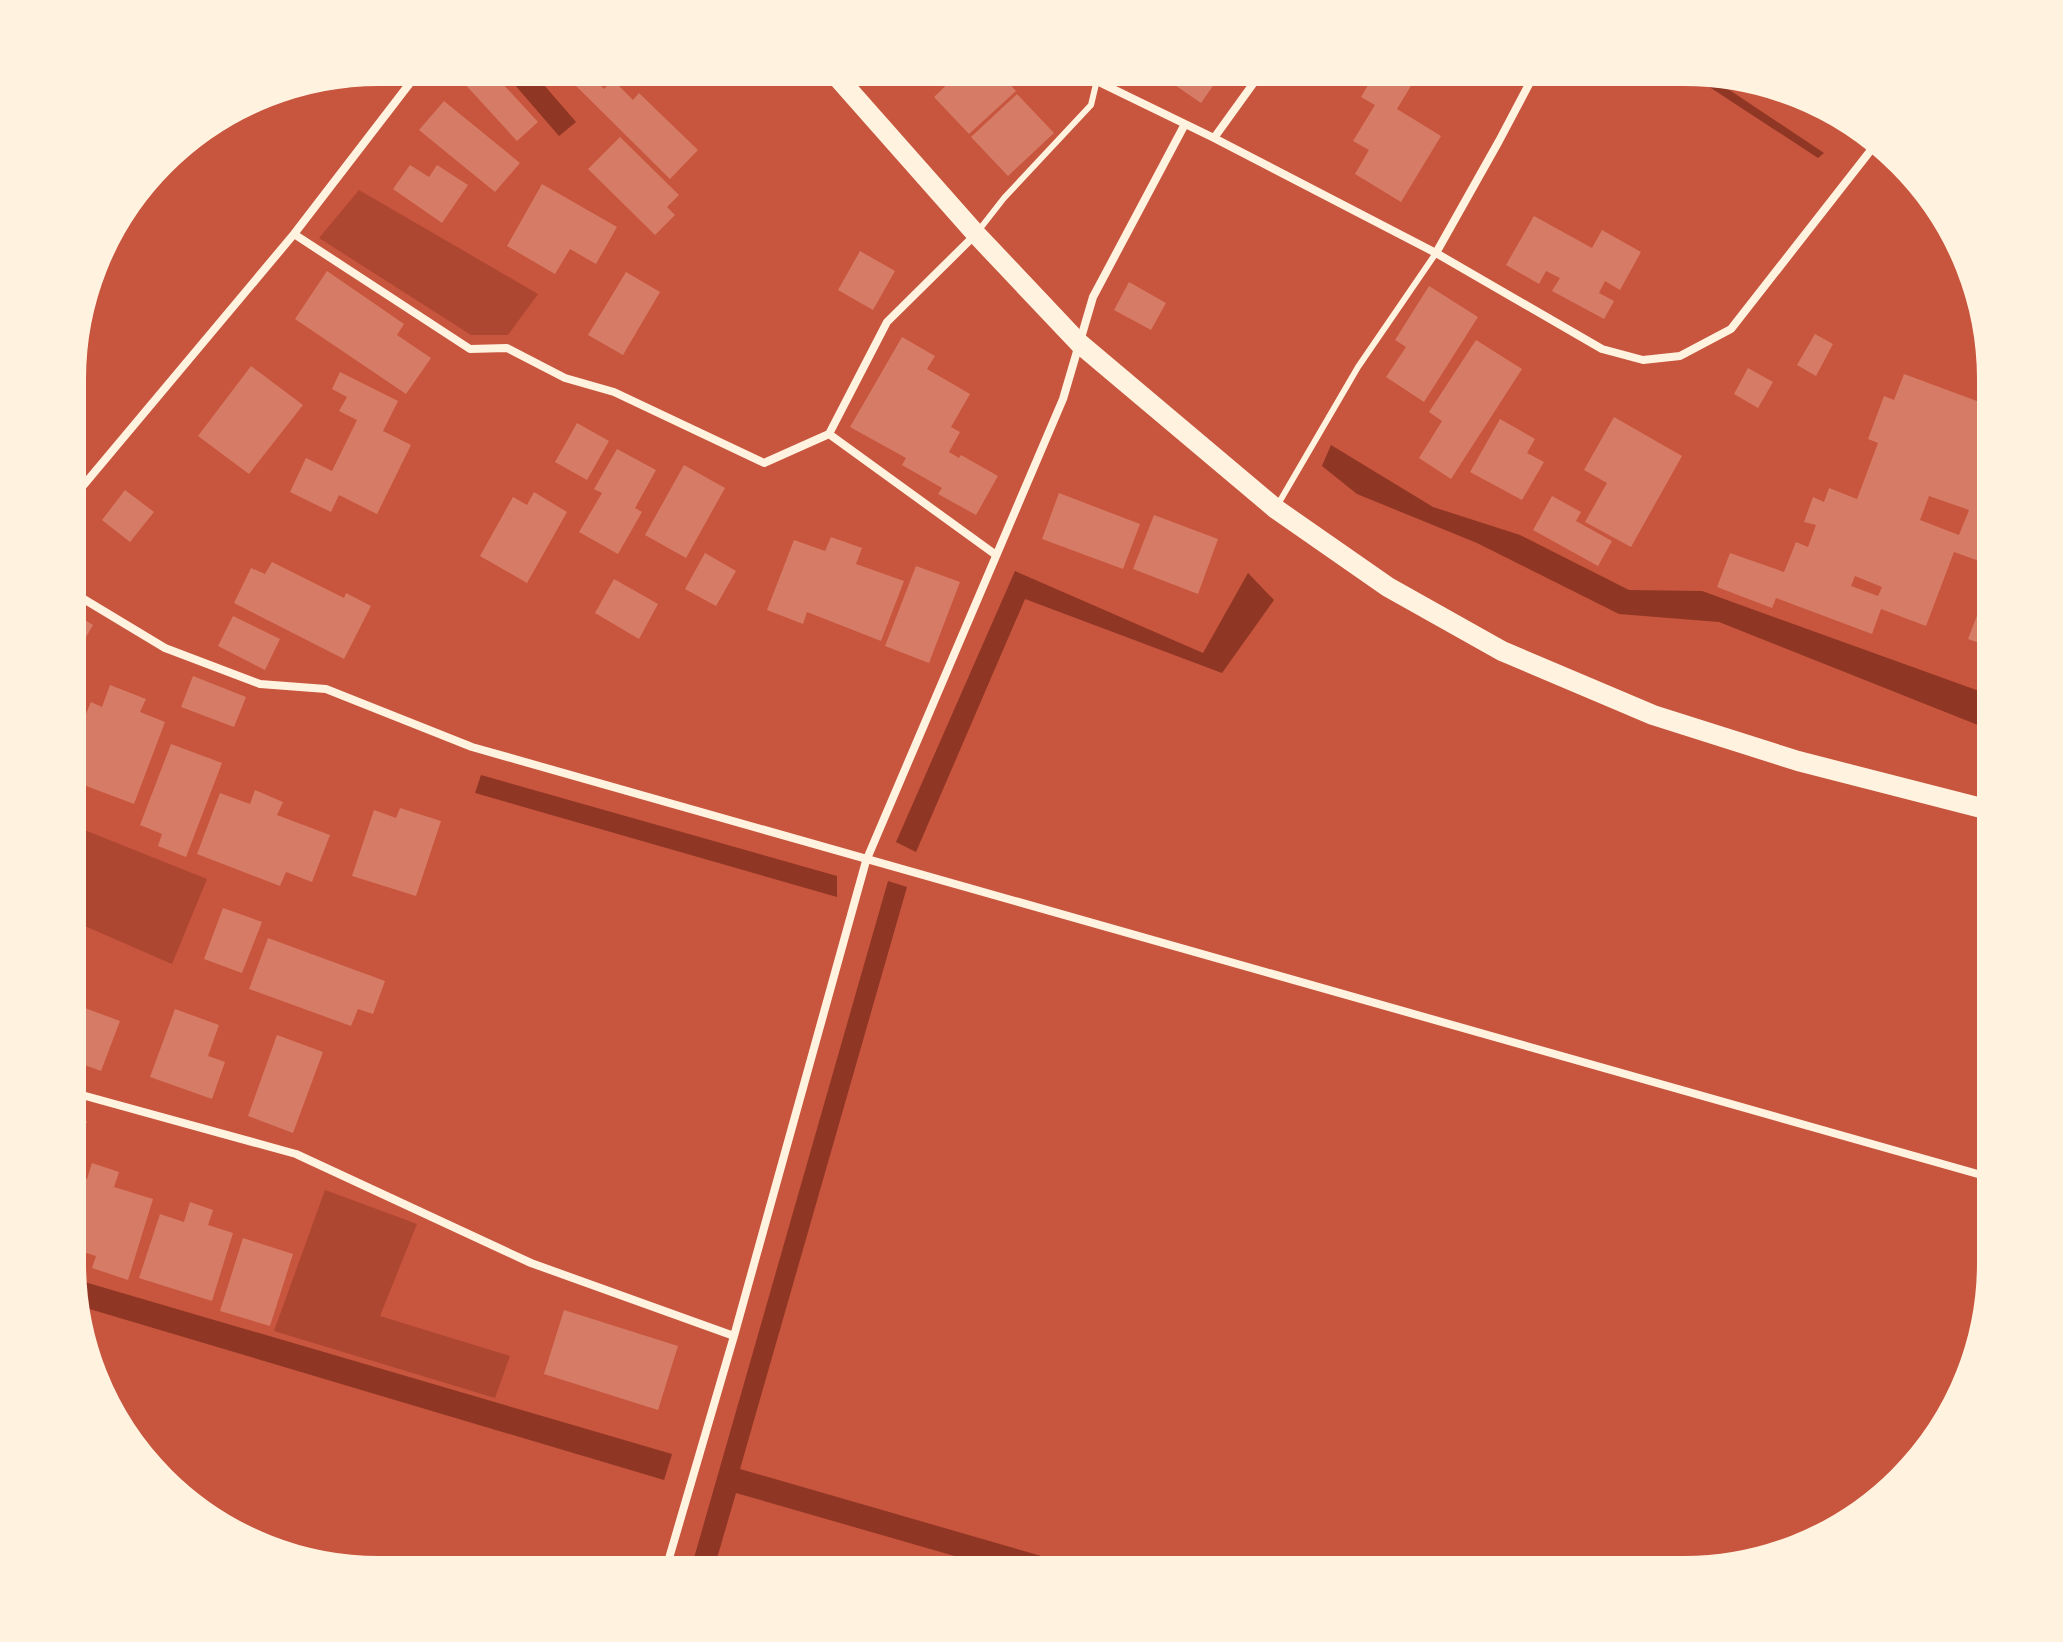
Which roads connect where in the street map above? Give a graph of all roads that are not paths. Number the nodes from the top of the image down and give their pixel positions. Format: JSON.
{"nodes":[{"id":1,"x":409,"y":84,"type":"edge"},
{"id":2,"x":843,"y":84,"type":"edge"},
{"id":3,"x":1096,"y":84,"type":"edge"},
{"id":4,"x":1105,"y":84,"type":"edge"},
{"id":5,"x":1253,"y":84,"type":"edge"},
{"id":6,"x":1529,"y":84,"type":"edge"},
{"id":7,"x":1185,"y":124,"type":"junction"},
{"id":8,"x":1214,"y":138,"type":"junction"},
{"id":9,"x":1871,"y":150,"type":"edge"},
{"id":10,"x":294,"y":234,"type":"junction"},
{"id":11,"x":976,"y":234,"type":"junction"},
{"id":12,"x":1436,"y":253,"type":"junction"},
{"id":13,"x":1079,"y":343,"type":"junction"},
{"id":14,"x":829,"y":434,"type":"junction"},
{"id":15,"x":84,"y":485,"type":"edge"},
{"id":16,"x":1276,"y":509,"type":"junction"},
{"id":17,"x":996,"y":555,"type":"junction"},
{"id":18,"x":84,"y":599,"type":"edge"},
{"id":19,"x":1979,"y":807,"type":"edge"},
{"id":20,"x":866,"y":861,"type":"junction"},
{"id":21,"x":84,"y":1096,"type":"edge"},
{"id":22,"x":1979,"y":1174,"type":"edge"},
{"id":23,"x":734,"y":1336,"type":"junction"},
{"id":24,"x":669,"y":1558,"type":"edge"}],
"edges":[{"from":1,"to":10,"type":"street"},
{"from":2,"to":11,"type":"main road"},
{"from":3,"to":11,"type":"lane"},
{"from":4,"to":7,"type":"street"},
{"from":5,"to":8,"type":"street"},
{"from":6,"to":12,"type":"street"},
{"from":7,"to":8,"type":"street"},
{"from":7,"to":13,"type":"street"},
{"from":8,"to":12,"type":"street"},
{"from":9,"to":12,"type":"street"},
{"from":10,"to":14,"type":"street"},
{"from":10,"to":15,"type":"street"},
{"from":11,"to":13,"type":"main road"},
{"from":11,"to":14,"type":"street"},
{"from":12,"to":16,"type":"lane"},
{"from":13,"to":16,"type":"main road"},
{"from":13,"to":17,"type":"street"},
{"from":14,"to":17,"type":"street"},
{"from":16,"to":19,"type":"main road"},
{"from":17,"to":20,"type":"street"},
{"from":18,"to":20,"type":"street"},
{"from":20,"to":22,"type":"street"},
{"from":20,"to":23,"type":"street"},
{"from":21,"to":23,"type":"street"},
{"from":23,"to":24,"type":"street"}]}
